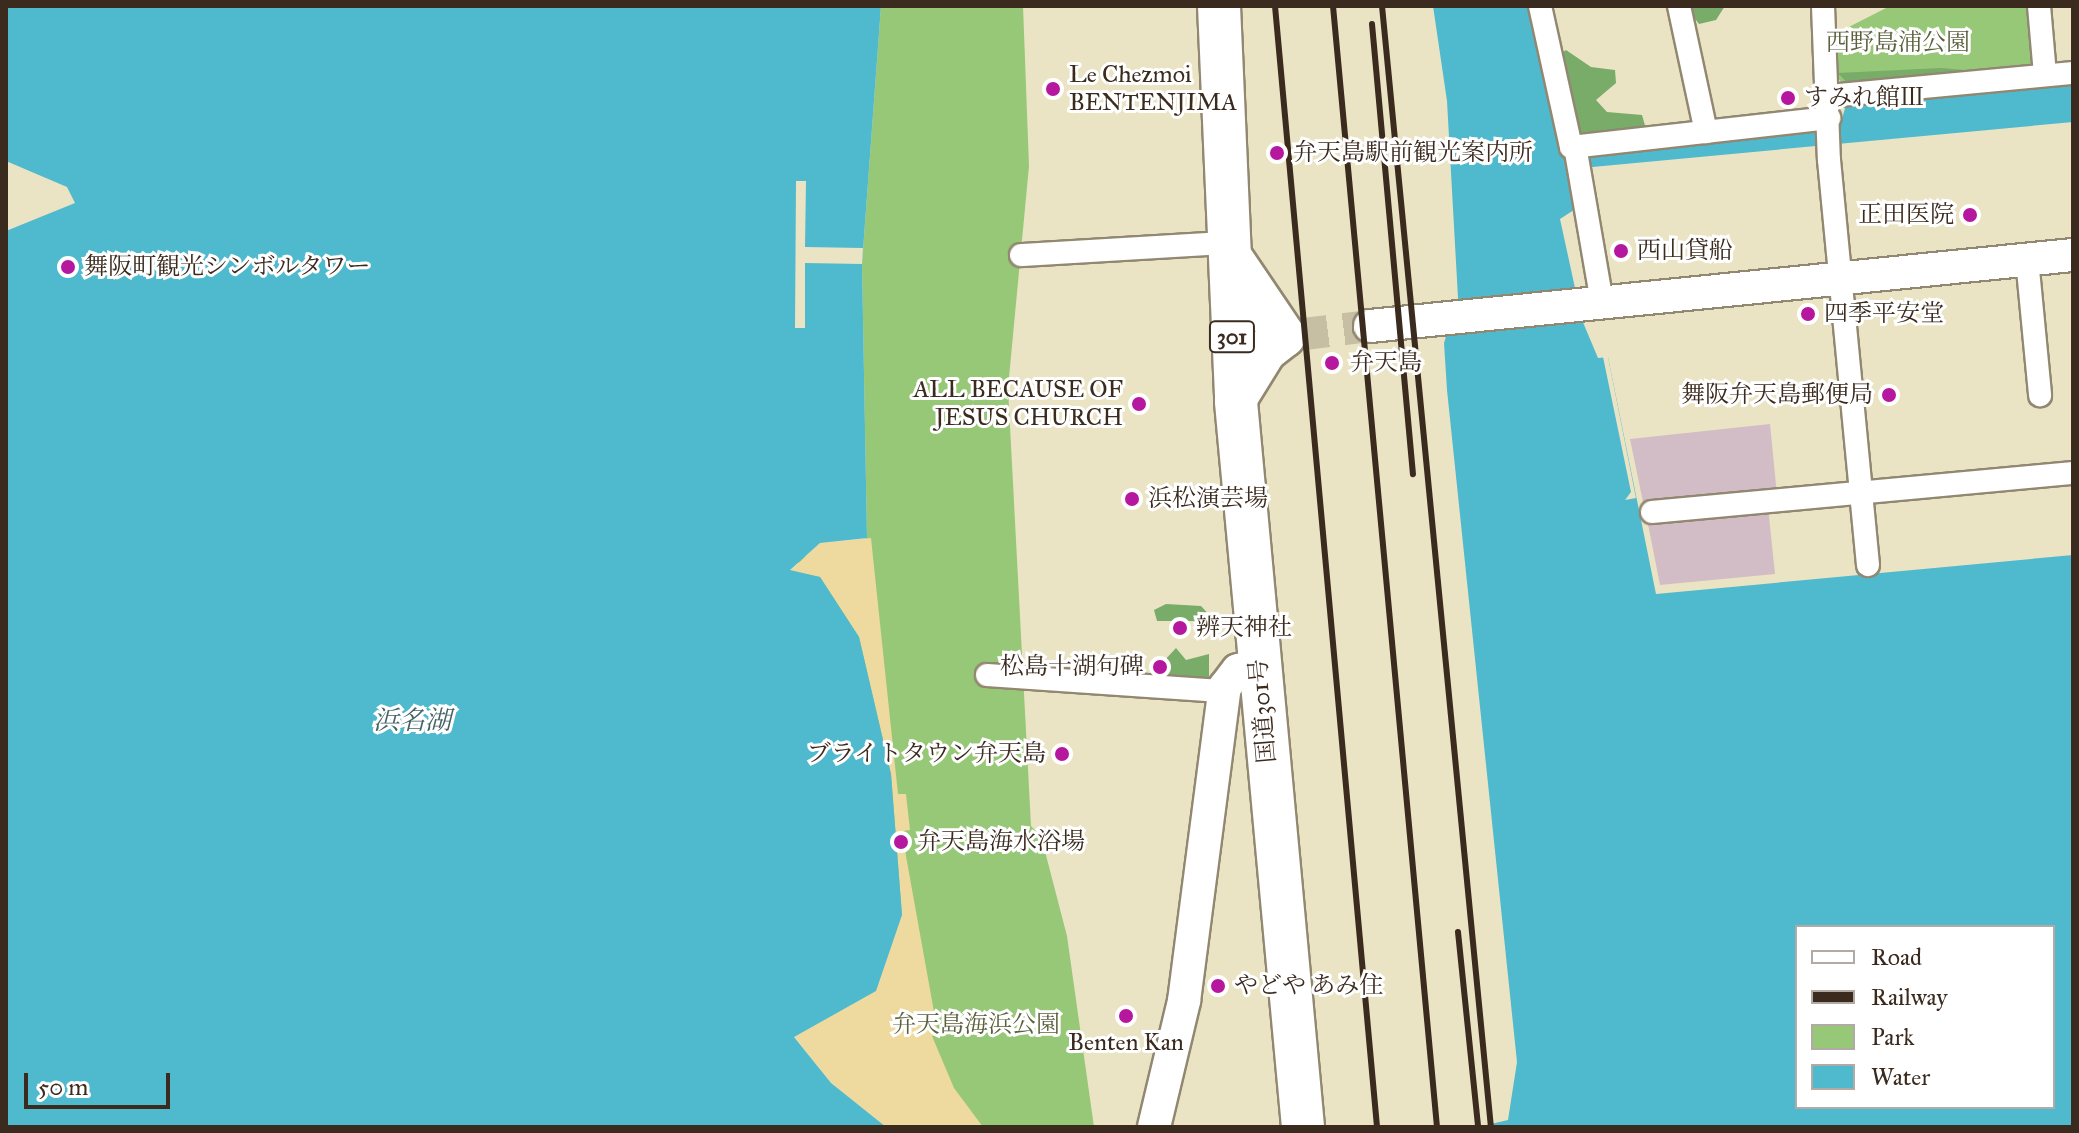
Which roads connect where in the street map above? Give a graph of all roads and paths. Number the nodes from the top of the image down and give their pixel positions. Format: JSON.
{"nodes":[{"id":1,"x":1219,"y":6,"type":"edge"},
{"id":2,"x":1540,"y":6,"type":"edge"},
{"id":3,"x":1679,"y":6,"type":"edge"},
{"id":4,"x":1823,"y":6,"type":"edge"},
{"id":5,"x":2039,"y":6,"type":"edge"},
{"id":6,"x":2073,"y":73,"type":"edge"},
{"id":7,"x":2045,"y":75,"type":"junction"},
{"id":8,"x":1829,"y":112,"type":"junction"},
{"id":9,"x":1706,"y":132,"type":"junction"},
{"id":10,"x":1577,"y":156,"type":"junction"},
{"id":11,"x":1226,"y":243,"type":"junction"},
{"id":12,"x":1021,"y":255,"type":"dead end"},
{"id":13,"x":2073,"y":255,"type":"edge"},
{"id":14,"x":2027,"y":259,"type":"junction"},
{"id":15,"x":1840,"y":277,"type":"junction"},
{"id":16,"x":1595,"y":303,"type":"junction"},
{"id":17,"x":1370,"y":326,"type":"tunnel mouth"},
{"id":18,"x":2040,"y":395,"type":"dead end"},
{"id":19,"x":1236,"y":398,"type":"junction"},
{"id":20,"x":2073,"y":473,"type":"edge"},
{"id":21,"x":1861,"y":493,"type":"junction"},
{"id":22,"x":1652,"y":512,"type":"dead end"},
{"id":23,"x":1868,"y":565,"type":"dead end"},
{"id":24,"x":1258,"y":666,"type":"junction"},
{"id":25,"x":987,"y":675,"type":"dead end"},
{"id":26,"x":1224,"y":691,"type":"junction"},
{"id":27,"x":1154,"y":1127,"type":"edge"},
{"id":28,"x":1303,"y":1127,"type":"edge"}],
"edges":[{"from":1,"to":11,"type":"highway","name":"国道301号","number":"301"},
{"from":2,"to":10,"type":"street"},
{"from":3,"to":9,"type":"street"},
{"from":4,"to":8,"type":"street"},
{"from":5,"to":7,"type":"street"},
{"from":6,"to":7,"type":"street"},
{"from":7,"to":8,"type":"street"},
{"from":8,"to":9,"type":"street"},
{"from":8,"to":15,"type":"street"},
{"from":9,"to":10,"type":"street"},
{"from":10,"to":16,"type":"street"},
{"from":11,"to":12,"type":"street"},
{"from":11,"to":19,"type":"highway","name":"国道301号","number":"301"},
{"from":11,"to":19,"type":"highway"},
{"from":13,"to":14,"type":"street"},
{"from":14,"to":15,"type":"street"},
{"from":14,"to":18,"type":"street"},
{"from":15,"to":16,"type":"street"},
{"from":15,"to":21,"type":"street"},
{"from":16,"to":17,"type":"street"},
{"from":19,"to":24,"type":"highway","name":"国道301号","number":"301"},
{"from":20,"to":21,"type":"street"},
{"from":21,"to":22,"type":"street"},
{"from":21,"to":23,"type":"street"},
{"from":24,"to":26,"type":"street"},
{"from":24,"to":28,"type":"highway","name":"国道301号","number":"301"},
{"from":25,"to":26,"type":"street"},
{"from":26,"to":27,"type":"street"}]}
